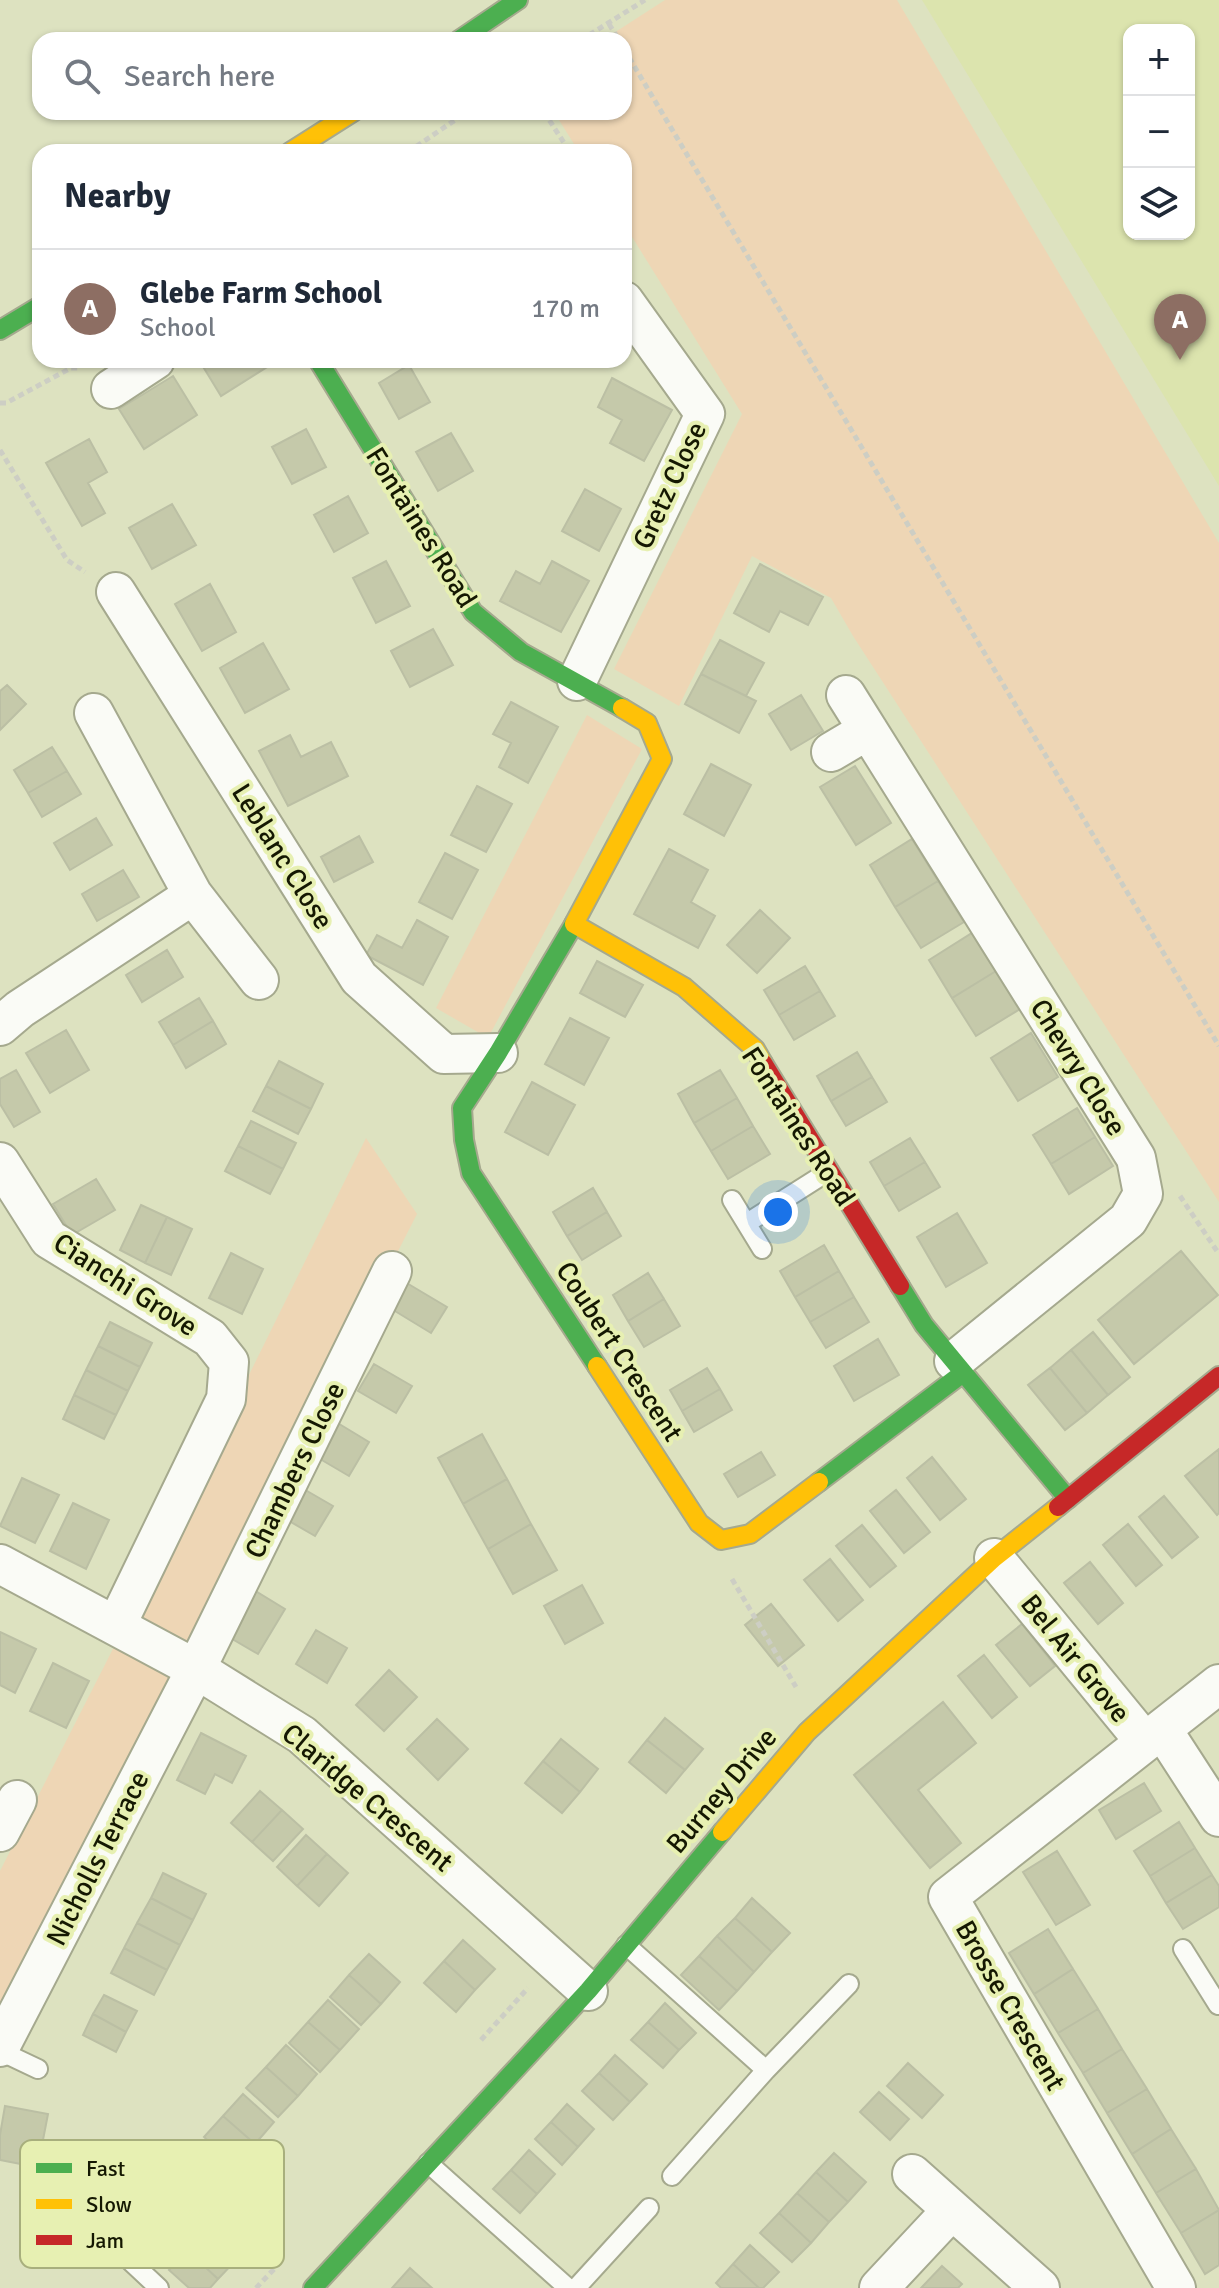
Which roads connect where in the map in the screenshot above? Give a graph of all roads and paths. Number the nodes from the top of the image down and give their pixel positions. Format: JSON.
{"nodes":[{"id":1,"x":518,"y":0,"type":"edge"},
{"id":2,"x":645,"y":0,"type":"edge"},
{"id":3,"x":609,"y":24,"type":"junction"},
{"id":4,"x":471,"y":32,"type":"edge"},
{"id":5,"x":595,"y":32,"type":"edge"},
{"id":6,"x":614,"y":32,"type":"edge"},
{"id":7,"x":632,"y":62,"type":"edge"},
{"id":8,"x":340,"y":120,"type":"edge"},
{"id":9,"x":455,"y":120,"type":"edge"},
{"id":10,"x":549,"y":120,"type":"edge"},
{"id":11,"x":303,"y":144,"type":"edge"},
{"id":12,"x":420,"y":144,"type":"edge"},
{"id":13,"x":565,"y":144,"type":"edge"},
{"id":14,"x":32,"y":311,"type":"edge"},
{"id":15,"x":632,"y":312,"type":"edge"},
{"id":16,"x":0,"y":330,"type":"edge"},
{"id":17,"x":131,"y":368,"type":"edge"},
{"id":18,"x":323,"y":368,"type":"edge"},
{"id":19,"x":97,"y":379,"type":"joint"},
{"id":20,"x":0,"y":403,"type":"edge"},
{"id":21,"x":0,"y":450,"type":"edge"},
{"id":22,"x":116,"y":592,"type":"joint"},
{"id":23,"x":577,"y":681,"type":"junction"},
{"id":24,"x":846,"y":695,"type":"dead end"},
{"id":25,"x":94,"y":713,"type":"dead end"},
{"id":26,"x":868,"y":730,"type":"junction"},
{"id":27,"x":831,"y":752,"type":"dead end"},
{"id":28,"x":193,"y":895,"type":"junction"},
{"id":29,"x":574,"y":924,"type":"junction"},
{"id":30,"x":259,"y":980,"type":"dead end"},
{"id":31,"x":0,"y":1026,"type":"edge"},
{"id":32,"x":1219,"y":1046,"type":"edge"},
{"id":33,"x":498,"y":1053,"type":"junction"},
{"id":34,"x":0,"y":1162,"type":"edge"},
{"id":35,"x":829,"y":1171,"type":"junction"},
{"id":36,"x":1143,"y":1194,"type":"junction"},
{"id":37,"x":732,"y":1200,"type":"dead end"},
{"id":38,"x":747,"y":1223,"type":"junction"},
{"id":39,"x":762,"y":1249,"type":"dead end"},
{"id":40,"x":1219,"y":1254,"type":"edge"},
{"id":41,"x":392,"y":1271,"type":"dead end"},
{"id":42,"x":959,"y":1367,"type":"junction"},
{"id":43,"x":1219,"y":1376,"type":"edge"},
{"id":44,"x":1068,"y":1499,"type":"junction"},
{"id":45,"x":721,"y":1540,"type":"junction"},
{"id":46,"x":994,"y":1558,"type":"junction"},
{"id":47,"x":0,"y":1564,"type":"edge"},
{"id":48,"x":116,"y":1626,"type":"junction"},
{"id":49,"x":196,"y":1669,"type":"junction"},
{"id":50,"x":1219,"y":1684,"type":"edge"},
{"id":51,"x":818,"y":1722,"type":"junction"},
{"id":52,"x":1153,"y":1736,"type":"junction"},
{"id":53,"x":1219,"y":1817,"type":"edge"},
{"id":54,"x":626,"y":1945,"type":"junction"},
{"id":55,"x":1183,"y":1949,"type":"dead end"},
{"id":56,"x":1219,"y":1967,"type":"edge"},
{"id":57,"x":1202,"y":1978,"type":"junction"},
{"id":58,"x":849,"y":1984,"type":"dead end"},
{"id":59,"x":588,"y":1991,"type":"junction"},
{"id":60,"x":1218,"y":2005,"type":"edge"},
{"id":61,"x":0,"y":2049,"type":"edge"},
{"id":62,"x":38,"y":2069,"type":"dead end"},
{"id":63,"x":766,"y":2070,"type":"junction"},
{"id":64,"x":428,"y":2163,"type":"junction"},
{"id":65,"x":912,"y":2174,"type":"dead end"},
{"id":66,"x":672,"y":2176,"type":"dead end"},
{"id":67,"x":649,"y":2208,"type":"dead end"},
{"id":68,"x":951,"y":2211,"type":"junction"},
{"id":69,"x":138,"y":2268,"type":"edge"},
{"id":70,"x":159,"y":2288,"type":"edge"},
{"id":71,"x":313,"y":2288,"type":"edge"},
{"id":72,"x":568,"y":2288,"type":"edge"},
{"id":73,"x":576,"y":2288,"type":"edge"},
{"id":74,"x":879,"y":2288,"type":"edge"},
{"id":75,"x":1040,"y":2288,"type":"edge"},
{"id":76,"x":1176,"y":2288,"type":"edge"}],
"edges":[{"from":1,"to":4,"type":"street"},
{"from":2,"to":3,"type":"path"},
{"from":3,"to":5,"type":"path"},
{"from":3,"to":6,"type":"path"},
{"from":7,"to":32,"type":"path"},
{"from":8,"to":11,"type":"street"},
{"from":9,"to":12,"type":"path"},
{"from":10,"to":13,"type":"path"},
{"from":14,"to":16,"type":"street"},
{"from":15,"to":23,"type":"street","name":"Gretz Close"},
{"from":17,"to":19,"type":"street"},
{"from":18,"to":23,"type":"street","name":"Fontaines Road"},
{"from":19,"to":20,"type":"path"},
{"from":21,"to":22,"type":"path"},
{"from":22,"to":33,"type":"street","name":"Leblanc Close"},
{"from":23,"to":29,"type":"street","name":"Fontaines Road"},
{"from":24,"to":26,"type":"street","name":"Chevry Close"},
{"from":25,"to":28,"type":"street"},
{"from":26,"to":27,"type":"street"},
{"from":26,"to":36,"type":"street","name":"Chevry Close"},
{"from":28,"to":30,"type":"street"},
{"from":28,"to":31,"type":"street"},
{"from":29,"to":33,"type":"street","name":"Coubert Crescent"},
{"from":29,"to":35,"type":"street","name":"Fontaines Road"},
{"from":33,"to":45,"type":"street","name":"Coubert Crescent"},
{"from":34,"to":48,"type":"street","name":"Cianchi Grove"},
{"from":35,"to":38,"type":"lane"},
{"from":35,"to":42,"type":"street","name":"Fontaines Road"},
{"from":36,"to":40,"type":"path"},
{"from":36,"to":42,"type":"street"},
{"from":37,"to":38,"type":"lane"},
{"from":38,"to":39,"type":"lane"},
{"from":41,"to":49,"type":"street","name":"Chambers Close"},
{"from":42,"to":44,"type":"street","name":"Fontaines Road"},
{"from":42,"to":45,"type":"street"},
{"from":43,"to":44,"type":"street","name":"Burney Drive"},
{"from":44,"to":46,"type":"street","name":"Burney Drive"},
{"from":45,"to":51,"type":"path"},
{"from":46,"to":51,"type":"street","name":"Burney Drive"},
{"from":46,"to":52,"type":"street","name":"Bel Air Grove"},
{"from":47,"to":48,"type":"street","name":"Claridge Crescent"},
{"from":48,"to":49,"type":"street","name":"Claridge Crescent"},
{"from":49,"to":59,"type":"street","name":"Claridge Crescent"},
{"from":49,"to":61,"type":"street","name":"Nicholls Terrace"},
{"from":50,"to":52,"type":"street","name":"Bel Air Grove"},
{"from":51,"to":54,"type":"street","name":"Burney Drive"},
{"from":52,"to":53,"type":"street","name":"Bel Air Grove"},
{"from":52,"to":76,"type":"street","name":"Brosse Crescent"},
{"from":54,"to":59,"type":"street","name":"Burney Drive"},
{"from":54,"to":63,"type":"lane"},
{"from":55,"to":57,"type":"lane"},
{"from":56,"to":57,"type":"lane"},
{"from":57,"to":60,"type":"lane"},
{"from":58,"to":63,"type":"lane"},
{"from":59,"to":64,"type":"street","name":"Burney Drive"},
{"from":61,"to":62,"type":"lane"},
{"from":63,"to":66,"type":"lane"},
{"from":64,"to":71,"type":"street","name":"Burney Drive"},
{"from":64,"to":72,"type":"lane"},
{"from":65,"to":68,"type":"street"},
{"from":67,"to":73,"type":"lane"},
{"from":68,"to":74,"type":"street"},
{"from":68,"to":75,"type":"street"},
{"from":69,"to":70,"type":"lane"}]}
